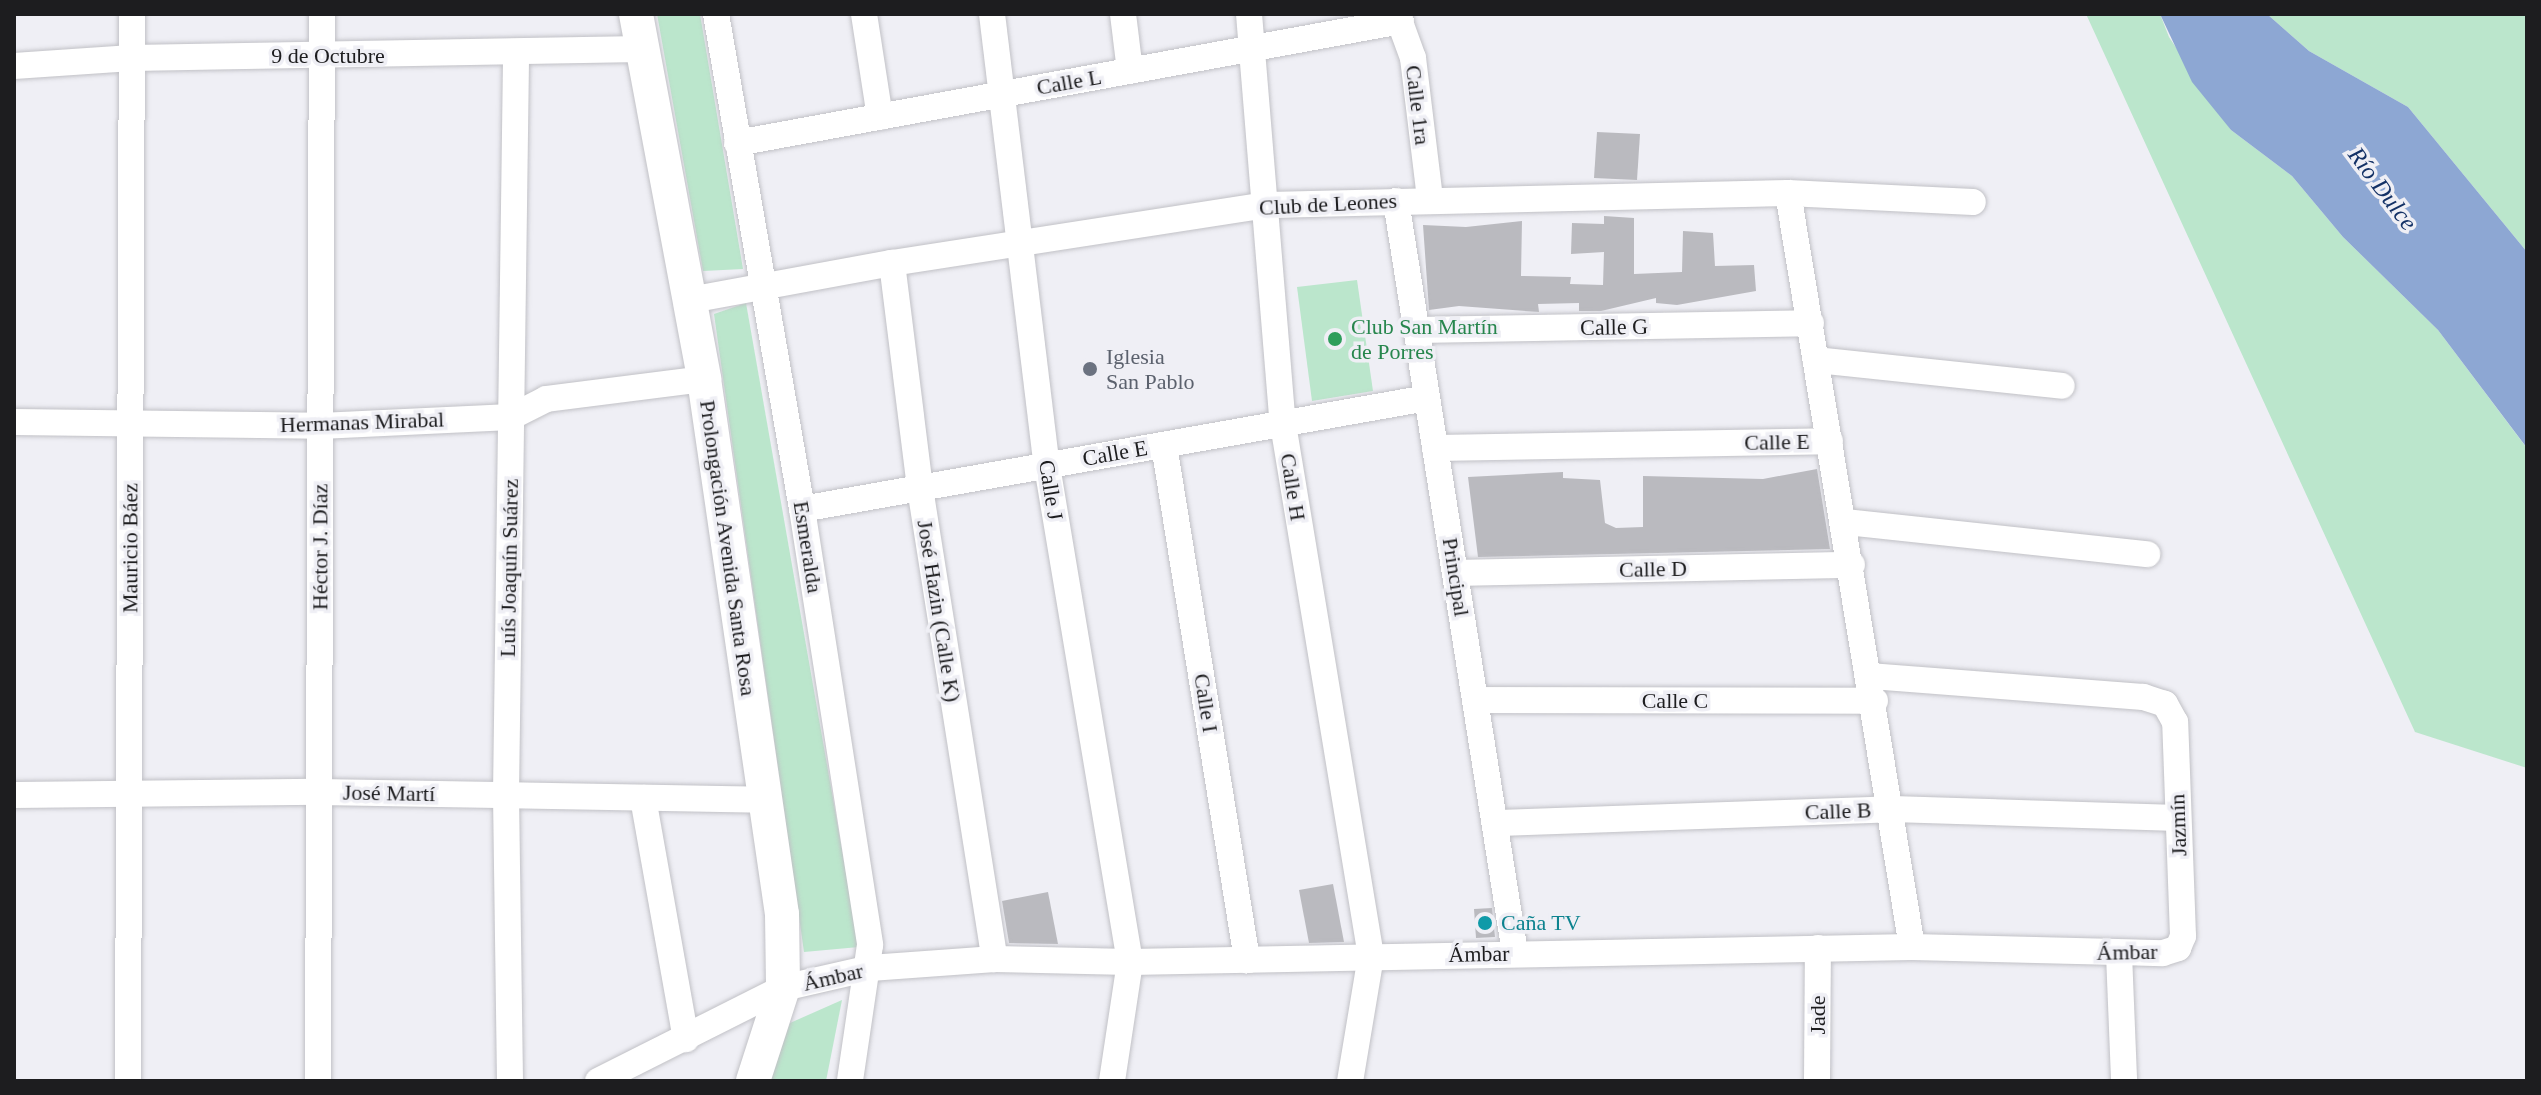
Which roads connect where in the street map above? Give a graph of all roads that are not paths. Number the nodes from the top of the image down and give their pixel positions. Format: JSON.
{"nodes":[{"id":1,"x":132,"y":14,"type":"edge"},
{"id":2,"x":322,"y":14,"type":"edge"},
{"id":3,"x":636,"y":14,"type":"edge"},
{"id":4,"x":716,"y":14,"type":"edge"},
{"id":5,"x":864,"y":14,"type":"edge"},
{"id":6,"x":992,"y":14,"type":"edge"},
{"id":7,"x":1123,"y":14,"type":"edge"},
{"id":8,"x":1249,"y":14,"type":"edge"},
{"id":9,"x":1399,"y":18,"type":"edge"},
{"id":10,"x":1254,"y":48,"type":"junction"},
{"id":11,"x":642,"y":49,"type":"junction"},
{"id":12,"x":516,"y":55,"type":"junction"},
{"id":13,"x":321,"y":56,"type":"junction"},
{"id":14,"x":132,"y":58,"type":"junction"},
{"id":15,"x":14,"y":66,"type":"edge"},
{"id":16,"x":1130,"y":71,"type":"junction"},
{"id":17,"x":1001,"y":94,"type":"junction"},
{"id":18,"x":880,"y":117,"type":"junction"},
{"id":19,"x":737,"y":143,"type":"junction"},
{"id":20,"x":1788,"y":193,"type":"junction"},
{"id":21,"x":1430,"y":198,"type":"junction"},
{"id":22,"x":1396,"y":201,"type":"junction"},
{"id":23,"x":1973,"y":202,"type":"dead end"},
{"id":24,"x":1268,"y":205,"type":"junction"},
{"id":25,"x":1018,"y":245,"type":"junction"},
{"id":26,"x":892,"y":263,"type":"junction"},
{"id":27,"x":762,"y":287,"type":"junction"},
{"id":28,"x":690,"y":300,"type":"junction"},
{"id":29,"x":1811,"y":323,"type":"junction"},
{"id":30,"x":1416,"y":330,"type":"junction"},
{"id":31,"x":1816,"y":360,"type":"junction"},
{"id":32,"x":704,"y":379,"type":"junction"},
{"id":33,"x":2062,"y":386,"type":"dead end"},
{"id":34,"x":1427,"y":398,"type":"junction"},
{"id":35,"x":511,"y":417,"type":"junction"},
{"id":36,"x":130,"y":421,"type":"junction"},
{"id":37,"x":14,"y":422,"type":"edge"},
{"id":38,"x":1283,"y":424,"type":"junction"},
{"id":39,"x":320,"y":426,"type":"junction"},
{"id":40,"x":1830,"y":441,"type":"junction"},
{"id":41,"x":1164,"y":445,"type":"junction"},
{"id":42,"x":1435,"y":448,"type":"junction"},
{"id":43,"x":1047,"y":466,"type":"junction"},
{"id":44,"x":920,"y":488,"type":"junction"},
{"id":45,"x":802,"y":509,"type":"junction"},
{"id":46,"x":1846,"y":522,"type":"junction"},
{"id":47,"x":2147,"y":554,"type":"dead end"},
{"id":48,"x":1852,"y":565,"type":"junction"},
{"id":49,"x":1455,"y":573,"type":"junction"},
{"id":50,"x":1874,"y":689,"type":"junction"},
{"id":51,"x":1475,"y":700,"type":"junction"},
{"id":52,"x":2165,"y":704,"type":"joint"},
{"id":53,"x":319,"y":792,"type":"junction"},
{"id":54,"x":129,"y":794,"type":"junction"},
{"id":55,"x":506,"y":794,"type":"junction"},
{"id":56,"x":14,"y":795,"type":"edge"},
{"id":57,"x":643,"y":798,"type":"junction"},
{"id":58,"x":763,"y":800,"type":"junction"},
{"id":59,"x":1892,"y":809,"type":"junction"},
{"id":60,"x":2178,"y":818,"type":"junction"},
{"id":61,"x":1499,"y":823,"type":"junction"},
{"id":62,"x":1912,"y":947,"type":"junction"},
{"id":63,"x":1818,"y":948,"type":"junction"},
{"id":64,"x":2178,"y":948,"type":"joint"},
{"id":65,"x":1515,"y":953,"type":"junction"},
{"id":66,"x":2119,"y":954,"type":"junction"},
{"id":67,"x":1371,"y":956,"type":"junction"},
{"id":68,"x":995,"y":959,"type":"junction"},
{"id":69,"x":1247,"y":960,"type":"junction"},
{"id":70,"x":1130,"y":962,"type":"junction"},
{"id":71,"x":870,"y":968,"type":"junction"},
{"id":72,"x":783,"y":988,"type":"junction"},
{"id":73,"x":686,"y":1039,"type":"junction"},
{"id":74,"x":128,"y":1081,"type":"edge"},
{"id":75,"x":318,"y":1081,"type":"edge"},
{"id":76,"x":510,"y":1081,"type":"edge"},
{"id":77,"x":598,"y":1081,"type":"edge"},
{"id":78,"x":753,"y":1081,"type":"edge"},
{"id":79,"x":850,"y":1081,"type":"edge"},
{"id":80,"x":1112,"y":1081,"type":"edge"},
{"id":81,"x":1350,"y":1081,"type":"edge"},
{"id":82,"x":1817,"y":1081,"type":"edge"},
{"id":83,"x":2124,"y":1081,"type":"edge"}],
"edges":[{"from":1,"to":14,"type":"street","name":"Mauricio Báez"},
{"from":2,"to":13,"type":"street","name":"Héctor J. Díaz"},
{"from":3,"to":11,"type":"main road","name":"Prolongación Avenida Santa Rosa"},
{"from":4,"to":19,"type":"street","name":"Esmeralda"},
{"from":5,"to":18,"type":"street"},
{"from":6,"to":17,"type":"street","name":"Calle J"},
{"from":7,"to":16,"type":"street"},
{"from":8,"to":10,"type":"street","name":"Calle H"},
{"from":9,"to":10,"type":"street","name":"Calle L"},
{"from":9,"to":21,"type":"street","name":"Calle 1ra"},
{"from":10,"to":16,"type":"street","name":"Calle L"},
{"from":10,"to":24,"type":"street","name":"Calle H"},
{"from":11,"to":12,"type":"street","name":"9 de Octubre"},
{"from":11,"to":28,"type":"main road","name":"Prolongación Avenida Santa Rosa"},
{"from":12,"to":13,"type":"street","name":"9 de Octubre"},
{"from":12,"to":35,"type":"street","name":"Luís Joaquín Suárez"},
{"from":13,"to":14,"type":"street","name":"9 de Octubre"},
{"from":13,"to":39,"type":"street","name":"Héctor J. Díaz"},
{"from":14,"to":15,"type":"street","name":"9 de Octubre"},
{"from":14,"to":36,"type":"street","name":"Mauricio Báez"},
{"from":16,"to":17,"type":"street","name":"Calle L"},
{"from":17,"to":18,"type":"street","name":"Calle L"},
{"from":17,"to":25,"type":"street","name":"Calle J"},
{"from":18,"to":19,"type":"street","name":"Calle L"},
{"from":19,"to":27,"type":"street","name":"Esmeralda"},
{"from":20,"to":21,"type":"street","name":"Club de Leones"},
{"from":20,"to":23,"type":"street","name":"Club de Leones"},
{"from":20,"to":29,"type":"street"},
{"from":21,"to":22,"type":"street","name":"Club de Leones"},
{"from":22,"to":24,"type":"street","name":"Club de Leones"},
{"from":22,"to":30,"type":"street","name":"Principal"},
{"from":24,"to":25,"type":"street","name":"Club de Leones"},
{"from":24,"to":38,"type":"street","name":"Calle H"},
{"from":25,"to":26,"type":"street","name":"Club de Leones"},
{"from":25,"to":43,"type":"street","name":"Calle J"},
{"from":26,"to":27,"type":"street","name":"Club de Leones"},
{"from":26,"to":44,"type":"street","name":"José Hazin (Calle K)"},
{"from":27,"to":28,"type":"street","name":"Club de Leones"},
{"from":27,"to":45,"type":"street","name":"Esmeralda"},
{"from":28,"to":32,"type":"main road","name":"Prolongación Avenida Santa Rosa"},
{"from":29,"to":30,"type":"street","name":"Calle G"},
{"from":29,"to":31,"type":"street"},
{"from":30,"to":34,"type":"street","name":"Principal"},
{"from":31,"to":33,"type":"street"},
{"from":31,"to":40,"type":"street"},
{"from":32,"to":35,"type":"street","name":"Hermanas Mirabal"},
{"from":32,"to":58,"type":"main road","name":"Prolongación Avenida Santa Rosa"},
{"from":34,"to":38,"type":"street","name":"Calle E"},
{"from":34,"to":42,"type":"street","name":"Principal"},
{"from":35,"to":39,"type":"street","name":"Hermanas Mirabal"},
{"from":35,"to":55,"type":"street","name":"Luís Joaquín Suárez"},
{"from":36,"to":37,"type":"street","name":"Hermanas Mirabal"},
{"from":36,"to":39,"type":"street","name":"Hermanas Mirabal"},
{"from":36,"to":54,"type":"street","name":"Mauricio Báez"},
{"from":38,"to":41,"type":"street","name":"Calle E"},
{"from":38,"to":67,"type":"street","name":"Calle H"},
{"from":39,"to":53,"type":"street","name":"Héctor J. Díaz"},
{"from":40,"to":42,"type":"street","name":"Calle E"},
{"from":40,"to":46,"type":"street"},
{"from":41,"to":43,"type":"street","name":"Calle E"},
{"from":41,"to":69,"type":"street","name":"Calle I"},
{"from":42,"to":49,"type":"street","name":"Principal"},
{"from":43,"to":44,"type":"street","name":"Calle E"},
{"from":43,"to":70,"type":"street","name":"Calle J"},
{"from":44,"to":45,"type":"street","name":"Calle E"},
{"from":44,"to":68,"type":"street","name":"José Hazin (Calle K)"},
{"from":45,"to":71,"type":"street","name":"Esmeralda"},
{"from":46,"to":47,"type":"street"},
{"from":46,"to":48,"type":"street"},
{"from":48,"to":49,"type":"street","name":"Calle D"},
{"from":48,"to":50,"type":"street"},
{"from":49,"to":51,"type":"street","name":"Principal"},
{"from":50,"to":51,"type":"street","name":"Calle C"},
{"from":50,"to":52,"type":"street","name":"Calle C"},
{"from":50,"to":59,"type":"street"},
{"from":51,"to":61,"type":"street","name":"Principal"},
{"from":52,"to":60,"type":"street","name":"Jazmín"},
{"from":53,"to":54,"type":"street","name":"José Martí"},
{"from":53,"to":55,"type":"street","name":"José Martí"},
{"from":53,"to":75,"type":"street","name":"Héctor J. Díaz"},
{"from":54,"to":56,"type":"street","name":"José Martí"},
{"from":54,"to":74,"type":"street","name":"Mauricio Báez"},
{"from":55,"to":57,"type":"street","name":"José Martí"},
{"from":55,"to":76,"type":"street","name":"Luís Joaquín Suárez"},
{"from":57,"to":58,"type":"street","name":"José Martí"},
{"from":57,"to":73,"type":"street"},
{"from":58,"to":72,"type":"main road","name":"Prolongación Avenida Santa Rosa"},
{"from":59,"to":60,"type":"street","name":"Calle B"},
{"from":59,"to":61,"type":"street","name":"Calle B"},
{"from":59,"to":62,"type":"street"},
{"from":60,"to":64,"type":"street","name":"Jazmín"},
{"from":61,"to":65,"type":"street","name":"Principal"},
{"from":62,"to":63,"type":"street","name":"Ámbar"},
{"from":62,"to":66,"type":"street","name":"Ámbar"},
{"from":63,"to":65,"type":"street","name":"Ámbar"},
{"from":63,"to":82,"type":"street","name":"Jade"},
{"from":64,"to":66,"type":"street","name":"Ámbar"},
{"from":65,"to":67,"type":"street","name":"Ámbar"},
{"from":66,"to":83,"type":"street"},
{"from":67,"to":69,"type":"street","name":"Ámbar"},
{"from":67,"to":81,"type":"street","name":"Calle H"},
{"from":68,"to":70,"type":"street","name":"Ámbar"},
{"from":68,"to":71,"type":"street","name":"Ámbar"},
{"from":69,"to":70,"type":"street","name":"Ámbar"},
{"from":70,"to":80,"type":"street","name":"Calle J"},
{"from":71,"to":72,"type":"street","name":"Ámbar"},
{"from":71,"to":79,"type":"street","name":"Esmeralda"},
{"from":72,"to":73,"type":"street","name":"Ámbar"},
{"from":72,"to":78,"type":"main road","name":"Prolongación Avenida Santa Rosa"},
{"from":73,"to":77,"type":"street","name":"Ámbar"}]}
